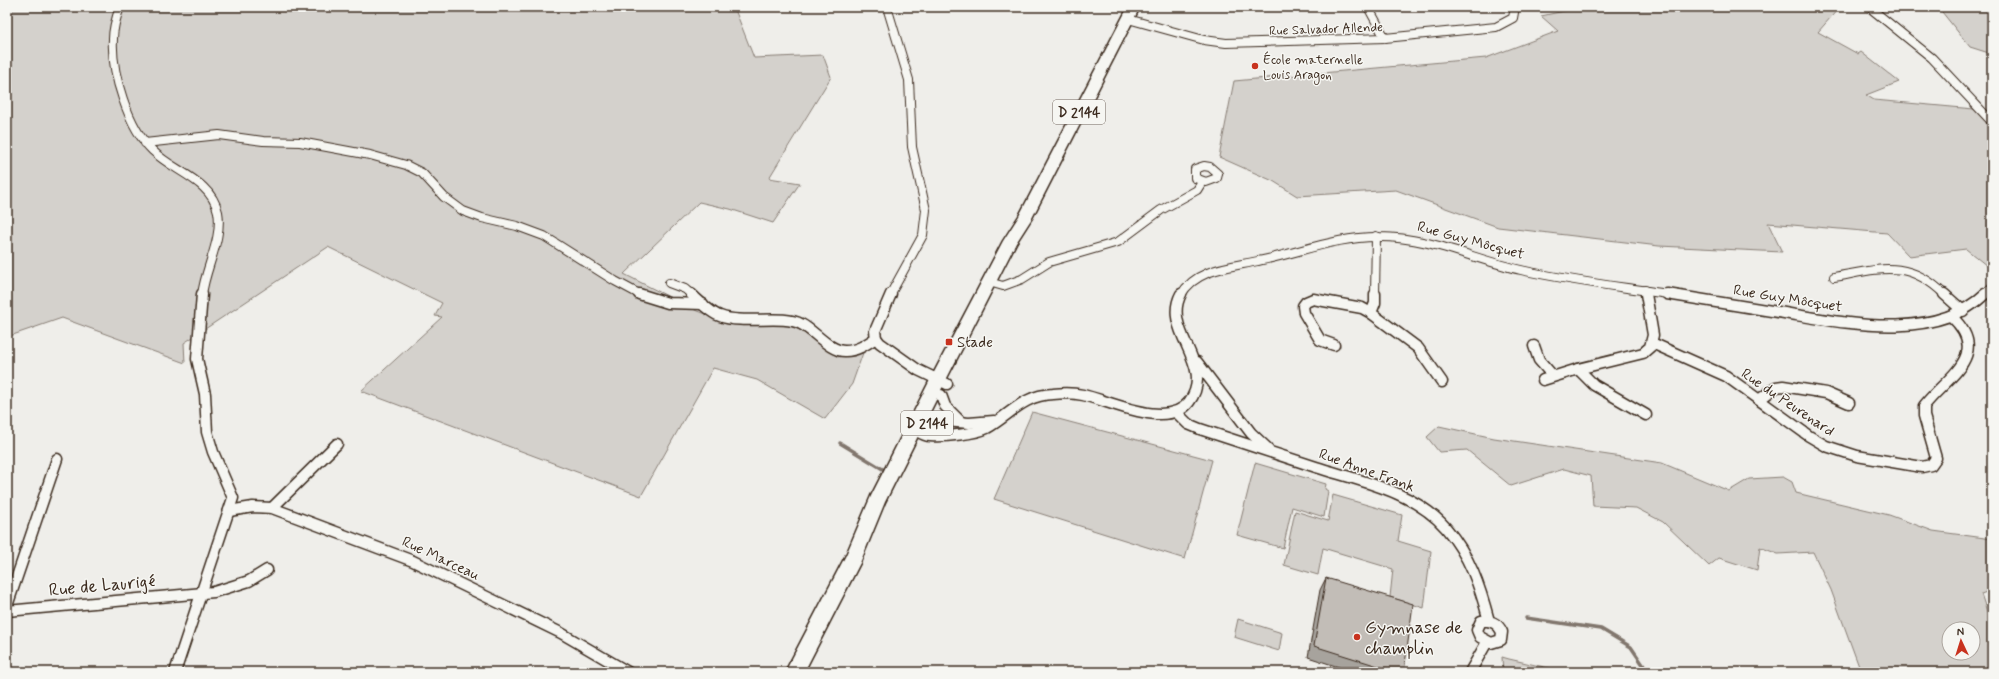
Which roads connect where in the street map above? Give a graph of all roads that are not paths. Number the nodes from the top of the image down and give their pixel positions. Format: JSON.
{"nodes":[{"id":1,"x":120,"y":7,"type":"edge"},
{"id":2,"x":887,"y":7,"type":"edge"},
{"id":3,"x":1134,"y":7,"type":"edge"},
{"id":4,"x":1368,"y":7,"type":"edge"},
{"id":5,"x":1515,"y":7,"type":"edge"},
{"id":6,"x":1869,"y":7,"type":"edge"},
{"id":7,"x":1128,"y":19,"type":"junction"},
{"id":8,"x":1385,"y":38,"type":"junction"},
{"id":9,"x":1992,"y":122,"type":"edge"},
{"id":10,"x":145,"y":143,"type":"junction"},
{"id":11,"x":1202,"y":182,"type":"dead end"},
{"id":12,"x":1376,"y":236,"type":"junction"},
{"id":13,"x":1834,"y":278,"type":"dead end"},
{"id":14,"x":669,"y":283,"type":"dead end"},
{"id":15,"x":993,"y":284,"type":"junction"},
{"id":16,"x":1992,"y":287,"type":"edge"},
{"id":17,"x":1645,"y":290,"type":"junction"},
{"id":18,"x":702,"y":304,"type":"junction"},
{"id":19,"x":1963,"y":311,"type":"junction"},
{"id":20,"x":1371,"y":313,"type":"junction"},
{"id":21,"x":1951,"y":316,"type":"junction"},
{"id":22,"x":876,"y":338,"type":"junction"},
{"id":23,"x":1652,"y":343,"type":"junction"},
{"id":24,"x":1334,"y":345,"type":"dead end"},
{"id":25,"x":1534,"y":346,"type":"dead end"},
{"id":26,"x":1195,"y":359,"type":"junction"},
{"id":27,"x":1578,"y":369,"type":"junction"},
{"id":28,"x":1552,"y":376,"type":"junction"},
{"id":29,"x":1543,"y":380,"type":"dead end"},
{"id":30,"x":1442,"y":382,"type":"dead end"},
{"id":31,"x":942,"y":386,"type":"junction"},
{"id":32,"x":1759,"y":400,"type":"junction"},
{"id":33,"x":1849,"y":403,"type":"dead end"},
{"id":34,"x":1176,"y":412,"type":"junction"},
{"id":35,"x":1646,"y":415,"type":"dead end"},
{"id":36,"x":960,"y":421,"type":"junction"},
{"id":37,"x":994,"y":421,"type":"junction"},
{"id":38,"x":921,"y":425,"type":"junction"},
{"id":39,"x":337,"y":444,"type":"dead end"},
{"id":40,"x":1271,"y":452,"type":"junction"},
{"id":41,"x":57,"y":458,"type":"dead end"},
{"id":42,"x":272,"y":508,"type":"junction"},
{"id":43,"x":228,"y":511,"type":"junction"},
{"id":44,"x":267,"y":570,"type":"dead end"},
{"id":45,"x":200,"y":593,"type":"junction"},
{"id":46,"x":7,"y":606,"type":"edge"},
{"id":47,"x":7,"y":611,"type":"edge"},
{"id":48,"x":1489,"y":621,"type":"junction"},
{"id":49,"x":1487,"y":642,"type":"junction"},
{"id":50,"x":175,"y":672,"type":"edge"},
{"id":51,"x":628,"y":672,"type":"edge"},
{"id":52,"x":794,"y":672,"type":"edge"},
{"id":53,"x":1470,"y":672,"type":"edge"}],
"edges":[{"from":1,"to":10,"type":"street"},
{"from":2,"to":22,"type":"street"},
{"from":3,"to":7,"type":"main road","number":"D 2144"},
{"from":4,"to":8,"type":"street"},
{"from":5,"to":8,"type":"street","name":"Rue Salvador Allende"},
{"from":6,"to":9,"type":"street"},
{"from":7,"to":8,"type":"street","name":"Rue Salvador Allende"},
{"from":7,"to":15,"type":"main road","number":"D 2144"},
{"from":10,"to":18,"type":"street"},
{"from":10,"to":43,"type":"street"},
{"from":11,"to":15,"type":"street"},
{"from":12,"to":17,"type":"street","name":"Rue Guy Môcquet"},
{"from":12,"to":20,"type":"street"},
{"from":12,"to":26,"type":"street","name":"Rue Guy Môcquet"},
{"from":13,"to":19,"type":"street"},
{"from":14,"to":18,"type":"street"},
{"from":15,"to":31,"type":"main road","number":"D 2144"},
{"from":16,"to":19,"type":"street","name":"Rue Guy Môcquet"},
{"from":17,"to":21,"type":"street","name":"Rue Guy Môcquet"},
{"from":17,"to":23,"type":"street"},
{"from":18,"to":22,"type":"street"},
{"from":19,"to":21,"type":"street","name":"Rue Guy Môcquet"},
{"from":20,"to":24,"type":"street"},
{"from":20,"to":30,"type":"street"},
{"from":21,"to":32,"type":"street","name":"Rue du Peurenard"},
{"from":22,"to":31,"type":"street"},
{"from":23,"to":27,"type":"street"},
{"from":23,"to":32,"type":"street","name":"Rue du Peurenard"},
{"from":25,"to":28,"type":"street"},
{"from":26,"to":34,"type":"street","name":"Rue Guy Môcquet"},
{"from":26,"to":40,"type":"street"},
{"from":27,"to":28,"type":"street"},
{"from":27,"to":35,"type":"street"},
{"from":28,"to":29,"type":"street"},
{"from":31,"to":36,"type":"street"},
{"from":31,"to":38,"type":"main road","number":"D 2144"},
{"from":32,"to":33,"type":"street"},
{"from":34,"to":37,"type":"street"},
{"from":34,"to":40,"type":"street","name":"Rue Anne Frank"},
{"from":36,"to":37,"type":"street"},
{"from":36,"to":38,"type":"street"},
{"from":37,"to":38,"type":"street"},
{"from":38,"to":52,"type":"main road","number":"D 2144"},
{"from":39,"to":42,"type":"street"},
{"from":40,"to":48,"type":"street","name":"Rue Anne Frank"},
{"from":41,"to":46,"type":"street"},
{"from":42,"to":43,"type":"street","name":"Rue Marceau"},
{"from":42,"to":51,"type":"street","name":"Rue Marceau"},
{"from":43,"to":45,"type":"street"},
{"from":44,"to":45,"type":"street","name":"Rue de Laurigé"},
{"from":45,"to":47,"type":"street","name":"Rue de Laurigé"},
{"from":45,"to":50,"type":"street"},
{"from":48,"to":49,"type":"street"},
{"from":48,"to":49,"type":"street"},
{"from":49,"to":53,"type":"street"}]}
